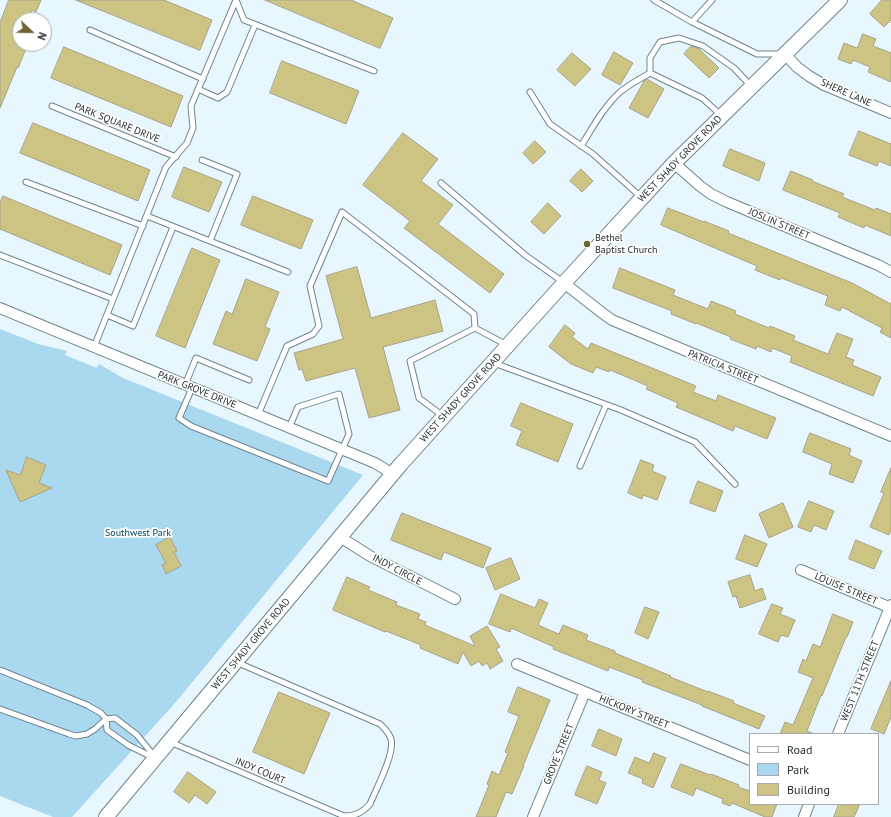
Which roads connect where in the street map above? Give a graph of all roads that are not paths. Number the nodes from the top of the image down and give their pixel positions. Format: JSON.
{"nodes":[{"id":1,"x":236,"y":0,"type":"edge"},
{"id":2,"x":654,"y":0,"type":"edge"},
{"id":3,"x":712,"y":0,"type":"edge"},
{"id":4,"x":840,"y":0,"type":"edge"},
{"id":5,"x":692,"y":22,"type":"junction"},
{"id":6,"x":255,"y":25,"type":"junction"},
{"id":7,"x":90,"y":30,"type":"dead end"},
{"id":8,"x":785,"y":54,"type":"junction"},
{"id":9,"x":374,"y":71,"type":"dead end"},
{"id":10,"x":650,"y":73,"type":"junction"},
{"id":11,"x":203,"y":79,"type":"junction"},
{"id":12,"x":752,"y":86,"type":"junction"},
{"id":13,"x":198,"y":90,"type":"junction"},
{"id":14,"x":530,"y":92,"type":"dead end"},
{"id":15,"x":52,"y":106,"type":"dead end"},
{"id":16,"x":891,"y":113,"type":"edge"},
{"id":17,"x":722,"y":116,"type":"junction"},
{"id":18,"x":581,"y":146,"type":"junction"},
{"id":19,"x":176,"y":157,"type":"junction"},
{"id":20,"x":202,"y":160,"type":"dead end"},
{"id":21,"x":674,"y":163,"type":"junction"},
{"id":22,"x":26,"y":182,"type":"dead end"},
{"id":23,"x":441,"y":183,"type":"dead end"},
{"id":24,"x":642,"y":198,"type":"junction"},
{"id":25,"x":147,"y":216,"type":"junction"},
{"id":26,"x":143,"y":226,"type":"junction"},
{"id":27,"x":173,"y":226,"type":"junction"},
{"id":28,"x":210,"y":241,"type":"junction"},
{"id":29,"x":0,"y":255,"type":"edge"},
{"id":30,"x":288,"y":272,"type":"dead end"},
{"id":31,"x":891,"y":272,"type":"edge"},
{"id":32,"x":564,"y":283,"type":"junction"},
{"id":33,"x":113,"y":299,"type":"junction"},
{"id":34,"x":0,"y":308,"type":"edge"},
{"id":35,"x":107,"y":315,"type":"junction"},
{"id":36,"x":474,"y":328,"type":"junction"},
{"id":37,"x":508,"y":345,"type":"junction"},
{"id":38,"x":94,"y":347,"type":"junction"},
{"id":39,"x":493,"y":362,"type":"junction"},
{"id":40,"x":249,"y":380,"type":"dead end"},
{"id":41,"x":188,"y":386,"type":"junction"},
{"id":42,"x":606,"y":405,"type":"junction"},
{"id":43,"x":258,"y":415,"type":"junction"},
{"id":44,"x":444,"y":417,"type":"junction"},
{"id":45,"x":289,"y":428,"type":"junction"},
{"id":46,"x":891,"y":436,"type":"edge"},
{"id":47,"x":342,"y":450,"type":"junction"},
{"id":48,"x":580,"y":466,"type":"dead end"},
{"id":49,"x":393,"y":474,"type":"junction"},
{"id":50,"x":735,"y":484,"type":"dead end"},
{"id":51,"x":340,"y":536,"type":"junction"},
{"id":52,"x":801,"y":570,"type":"dead end"},
{"id":53,"x":455,"y":599,"type":"dead end"},
{"id":54,"x":891,"y":607,"type":"edge"},
{"id":55,"x":236,"y":662,"type":"junction"},
{"id":56,"x":517,"y":664,"type":"dead end"},
{"id":57,"x":0,"y":670,"type":"edge"},
{"id":58,"x":585,"y":692,"type":"junction"},
{"id":59,"x":0,"y":709,"type":"edge"},
{"id":60,"x":106,"y":719,"type":"junction"},
{"id":61,"x":838,"y":733,"type":"edge"},
{"id":62,"x":169,"y":742,"type":"junction"},
{"id":63,"x":155,"y":758,"type":"junction"},
{"id":64,"x":749,"y":760,"type":"edge"},
{"id":65,"x":809,"y":805,"type":"edge"},
{"id":66,"x":344,"y":816,"type":"edge"},
{"id":67,"x":106,"y":817,"type":"edge"},
{"id":68,"x":533,"y":817,"type":"edge"},
{"id":69,"x":804,"y":817,"type":"edge"}],
"edges":[{"from":1,"to":6,"type":"lane"},
{"from":1,"to":11,"type":"lane"},
{"from":2,"to":5,"type":"lane"},
{"from":3,"to":5,"type":"lane"},
{"from":4,"to":8,"type":"main road","name":"WEST SHADY GROVE ROAD"},
{"from":5,"to":8,"type":"lane"},
{"from":6,"to":9,"type":"lane"},
{"from":6,"to":13,"type":"lane"},
{"from":7,"to":11,"type":"lane"},
{"from":8,"to":12,"type":"main road","name":"WEST SHADY GROVE ROAD"},
{"from":8,"to":16,"type":"street","name":"SHERE LANE"},
{"from":10,"to":12,"type":"lane"},
{"from":10,"to":17,"type":"lane"},
{"from":10,"to":18,"type":"lane"},
{"from":11,"to":13,"type":"lane"},
{"from":12,"to":17,"type":"main road","name":"WEST SHADY GROVE ROAD"},
{"from":13,"to":19,"type":"lane"},
{"from":14,"to":18,"type":"lane"},
{"from":15,"to":19,"type":"lane","name":"PARK SQUARE DRIVE"},
{"from":17,"to":21,"type":"main road","name":"WEST SHADY GROVE ROAD"},
{"from":18,"to":24,"type":"lane"},
{"from":19,"to":25,"type":"lane"},
{"from":20,"to":28,"type":"lane"},
{"from":21,"to":24,"type":"main road","name":"WEST SHADY GROVE ROAD"},
{"from":21,"to":31,"type":"street","name":"JOSLIN STREET"},
{"from":22,"to":26,"type":"lane"},
{"from":23,"to":32,"type":"lane"},
{"from":24,"to":32,"type":"main road","name":"WEST SHADY GROVE ROAD"},
{"from":25,"to":26,"type":"lane"},
{"from":25,"to":27,"type":"lane"},
{"from":26,"to":33,"type":"lane"},
{"from":27,"to":28,"type":"lane"},
{"from":27,"to":35,"type":"lane"},
{"from":28,"to":30,"type":"lane"},
{"from":29,"to":33,"type":"lane"},
{"from":32,"to":37,"type":"main road","name":"WEST SHADY GROVE ROAD"},
{"from":32,"to":46,"type":"street","name":"PATRICIA STREET"},
{"from":33,"to":35,"type":"lane"},
{"from":34,"to":38,"type":"street","name":"PARK GROVE DRIVE"},
{"from":35,"to":38,"type":"lane"},
{"from":36,"to":37,"type":"lane"},
{"from":36,"to":43,"type":"lane"},
{"from":36,"to":44,"type":"lane"},
{"from":37,"to":39,"type":"main road","name":"WEST SHADY GROVE ROAD"},
{"from":38,"to":41,"type":"street","name":"PARK GROVE DRIVE"},
{"from":39,"to":42,"type":"lane"},
{"from":39,"to":44,"type":"main road","name":"WEST SHADY GROVE ROAD"},
{"from":40,"to":41,"type":"lane"},
{"from":41,"to":43,"type":"street","name":"PARK GROVE DRIVE"},
{"from":41,"to":47,"type":"lane"},
{"from":42,"to":48,"type":"lane"},
{"from":42,"to":50,"type":"lane"},
{"from":43,"to":45,"type":"street","name":"PARK GROVE DRIVE"},
{"from":44,"to":49,"type":"main road","name":"WEST SHADY GROVE ROAD"},
{"from":45,"to":47,"type":"street","name":"PARK GROVE DRIVE"},
{"from":45,"to":47,"type":"lane"},
{"from":47,"to":49,"type":"street","name":"PARK GROVE DRIVE"},
{"from":49,"to":51,"type":"main road","name":"WEST SHADY GROVE ROAD"},
{"from":51,"to":53,"type":"street","name":"INDY CIRCLE"},
{"from":51,"to":55,"type":"main road","name":"WEST SHADY GROVE ROAD"},
{"from":52,"to":54,"type":"street","name":"LOUISE STREET"},
{"from":54,"to":61,"type":"street","name":"WEST 11TH STREET"},
{"from":55,"to":62,"type":"main road","name":"WEST SHADY GROVE ROAD"},
{"from":55,"to":66,"type":"lane"},
{"from":56,"to":58,"type":"street","name":"HICKORY STREET"},
{"from":57,"to":60,"type":"lane"},
{"from":58,"to":64,"type":"street","name":"HICKORY STREET"},
{"from":58,"to":68,"type":"street","name":"GROVE STREET"},
{"from":59,"to":60,"type":"lane"},
{"from":60,"to":63,"type":"lane"},
{"from":60,"to":63,"type":"lane"},
{"from":62,"to":63,"type":"main road","name":"WEST SHADY GROVE ROAD"},
{"from":62,"to":66,"type":"lane","name":"INDY COURT"},
{"from":63,"to":67,"type":"main road","name":"WEST SHADY GROVE ROAD"},
{"from":65,"to":69,"type":"street"}]}
